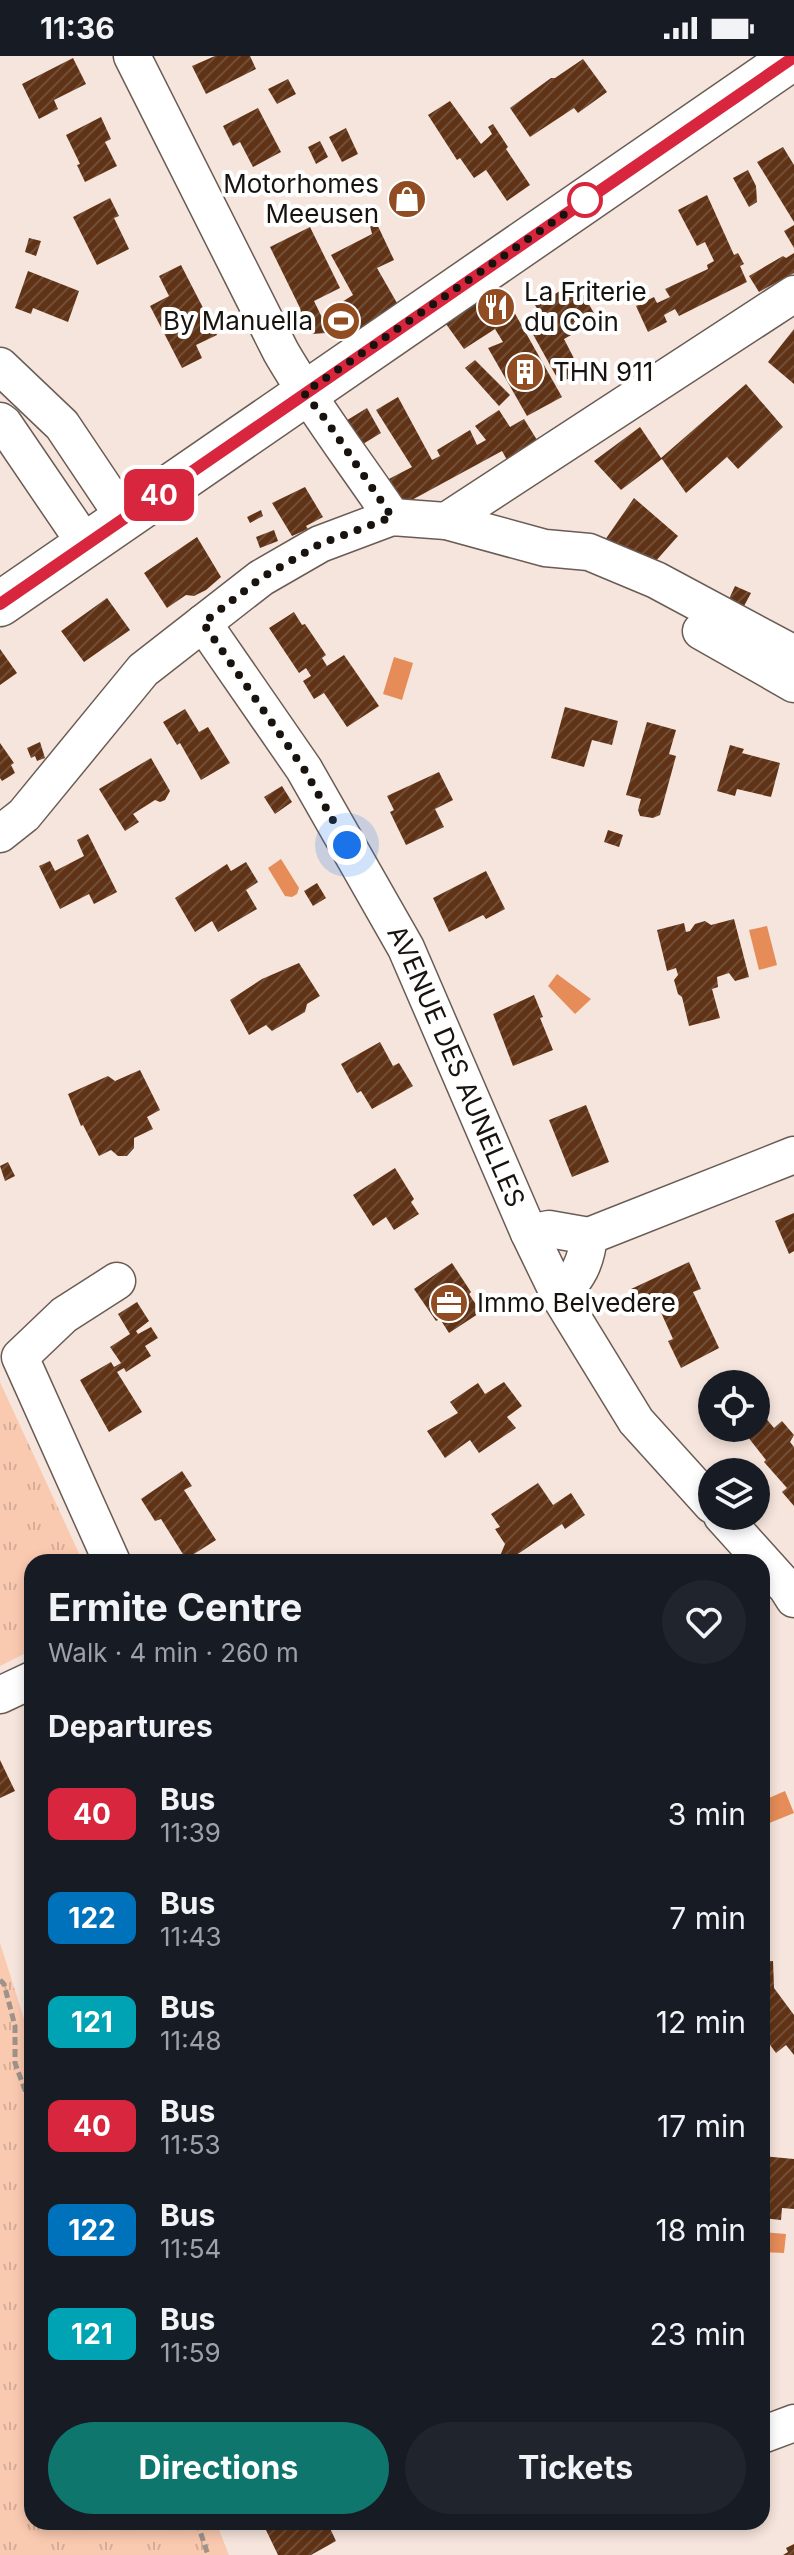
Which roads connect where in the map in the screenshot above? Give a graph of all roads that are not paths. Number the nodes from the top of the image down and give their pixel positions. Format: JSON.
{"nodes":[{"id":1,"x":132,"y":56,"type":"edge"},
{"id":2,"x":794,"y":57,"type":"edge"},
{"id":3,"x":794,"y":294,"type":"edge"},
{"id":4,"x":0,"y":366,"type":"edge"},
{"id":5,"x":304,"y":393,"type":"junction"},
{"id":6,"x":0,"y":421,"type":"edge"},
{"id":7,"x":392,"y":517,"type":"junction"},
{"id":8,"x":125,"y":519,"type":"junction"},
{"id":9,"x":446,"y":521,"type":"junction"},
{"id":10,"x":87,"y":546,"type":"junction"},
{"id":11,"x":545,"y":548,"type":"junction"},
{"id":12,"x":0,"y":604,"type":"edge"},
{"id":13,"x":203,"y":623,"type":"junction"},
{"id":14,"x":794,"y":654,"type":"edge"},
{"id":15,"x":794,"y":684,"type":"edge"},
{"id":16,"x":0,"y":834,"type":"edge"},
{"id":17,"x":794,"y":1155,"type":"edge"},
{"id":18,"x":529,"y":1233,"type":"junction"},
{"id":19,"x":589,"y":1236,"type":"junction"},
{"id":20,"x":117,"y":1281,"type":"dead end"},
{"id":21,"x":560,"y":1297,"type":"junction"},
{"id":22,"x":698,"y":1490,"type":"edge"},
{"id":23,"x":735,"y":1530,"type":"edge"},
{"id":24,"x":108,"y":1554,"type":"edge"},
{"id":25,"x":756,"y":1554,"type":"edge"},
{"id":26,"x":770,"y":1569,"type":"edge"},
{"id":27,"x":794,"y":1599,"type":"edge"},
{"id":28,"x":24,"y":1684,"type":"edge"},
{"id":29,"x":0,"y":1695,"type":"edge"},
{"id":30,"x":794,"y":2423,"type":"edge"},
{"id":31,"x":770,"y":2432,"type":"edge"}],
"edges":[{"from":1,"to":5,"type":"street"},
{"from":2,"to":5,"type":"main road"},
{"from":3,"to":9,"type":"street"},
{"from":4,"to":8,"type":"street"},
{"from":5,"to":7,"type":"street"},
{"from":5,"to":8,"type":"main road"},
{"from":6,"to":10,"type":"street"},
{"from":7,"to":9,"type":"street"},
{"from":7,"to":13,"type":"street"},
{"from":8,"to":10,"type":"main road"},
{"from":9,"to":11,"type":"street"},
{"from":10,"to":12,"type":"main road"},
{"from":11,"to":14,"type":"street"},
{"from":11,"to":15,"type":"street"},
{"from":13,"to":16,"type":"street"},
{"from":13,"to":18,"type":"street","name":"AVENUE DES AUNELLES"},
{"from":17,"to":19,"type":"street"},
{"from":18,"to":19,"type":"street"},
{"from":18,"to":21,"type":"street","name":"AVENUE DES AUNELLES"},
{"from":19,"to":21,"type":"street"},
{"from":20,"to":24,"type":"street"},
{"from":21,"to":22,"type":"street","name":"AVENUE DES AUNELLES"},
{"from":23,"to":25,"type":"street"},
{"from":26,"to":27,"type":"street"},
{"from":28,"to":29,"type":"street"},
{"from":30,"to":31,"type":"street"}]}
